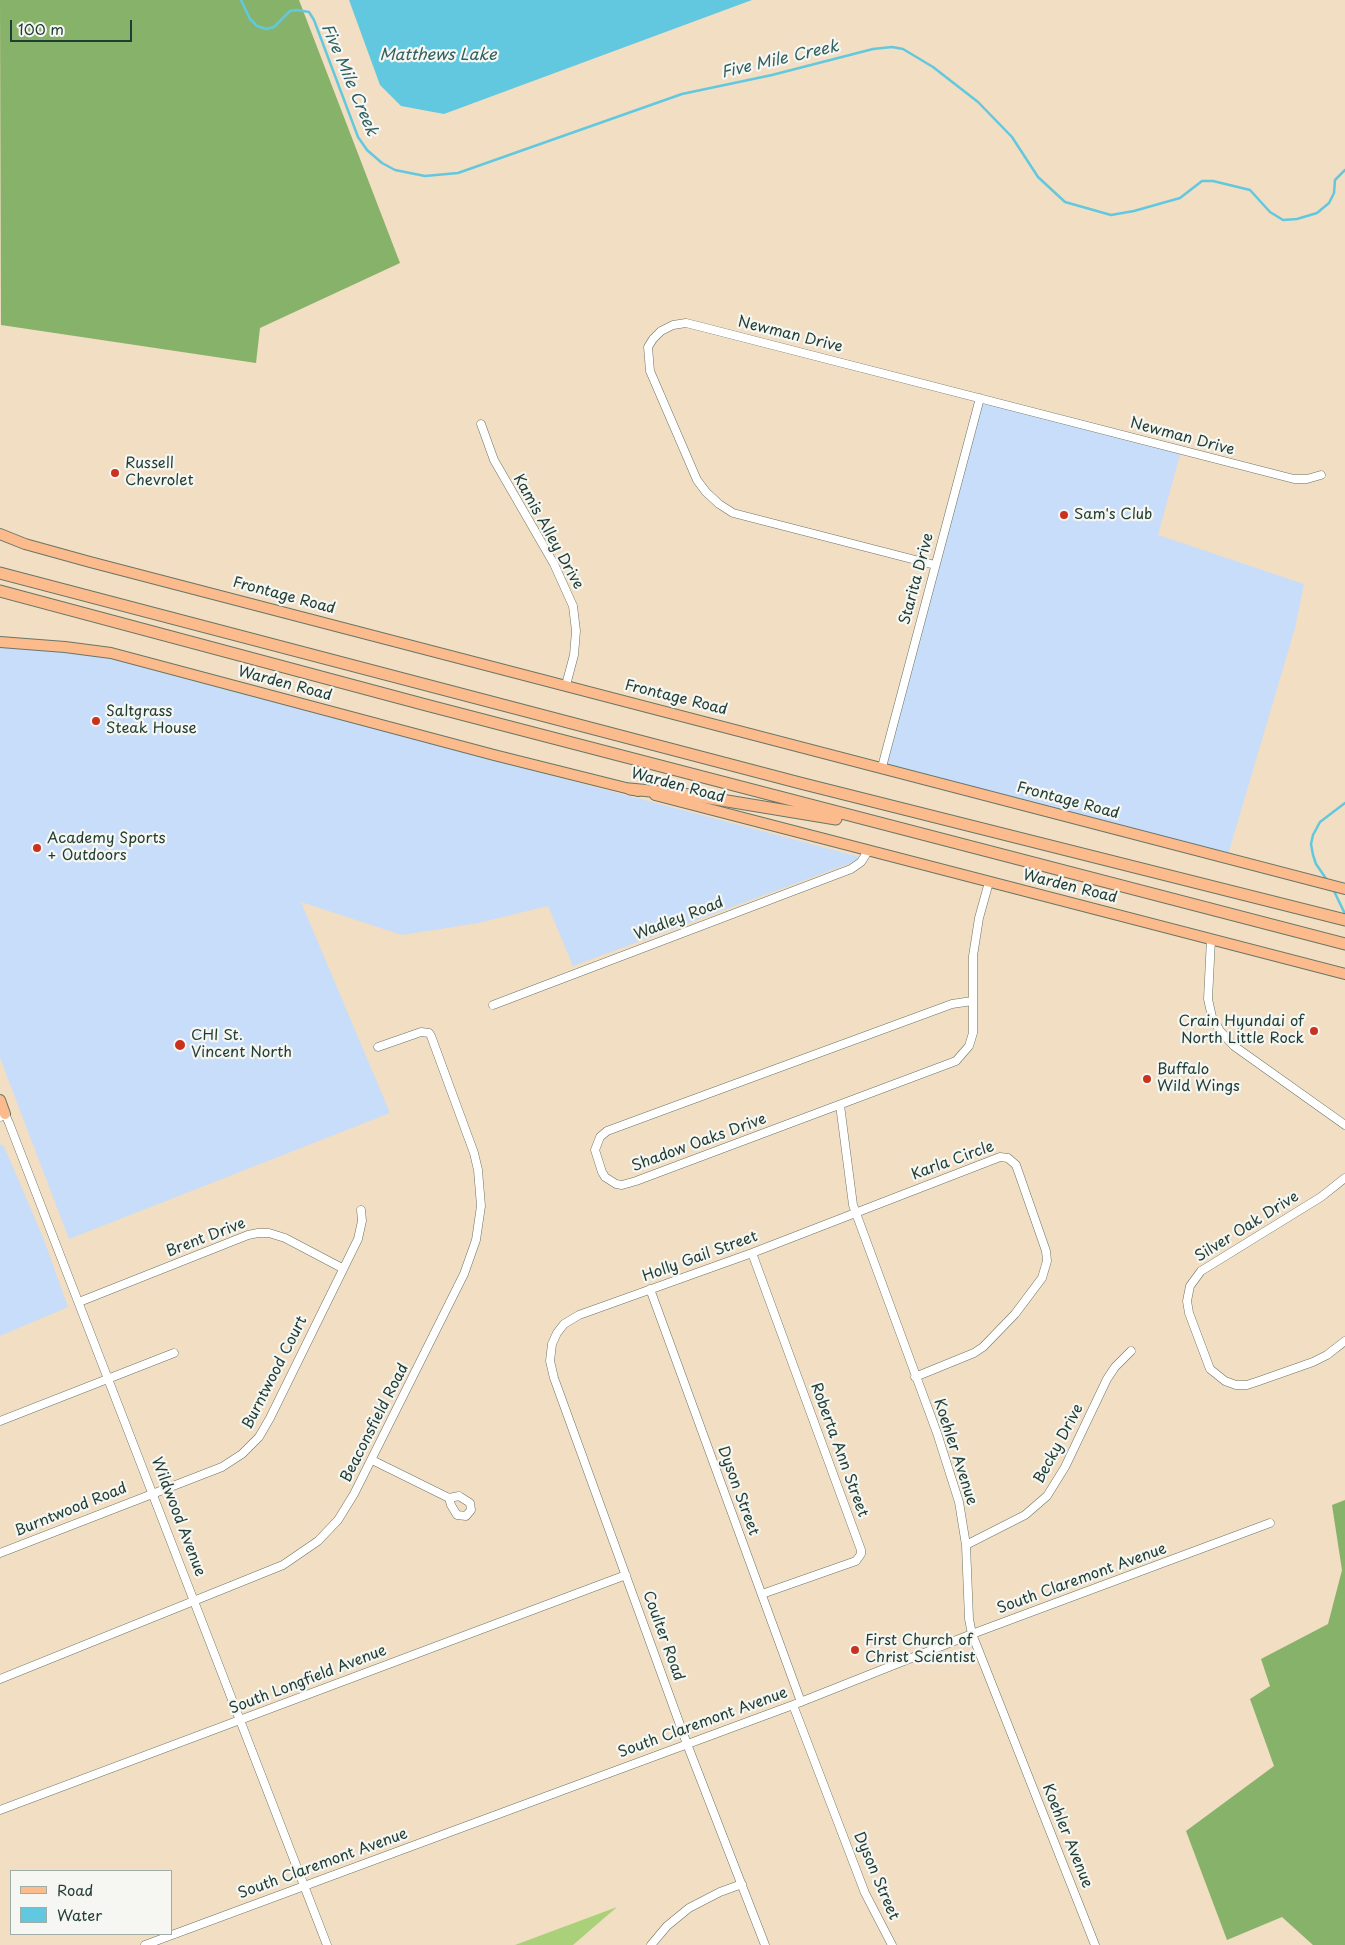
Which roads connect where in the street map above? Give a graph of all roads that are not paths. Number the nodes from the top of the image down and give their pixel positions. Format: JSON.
{"nodes":[{"id":1,"x":980,"y":398,"type":"junction"},
{"id":2,"x":481,"y":424,"type":"dead end"},
{"id":3,"x":1321,"y":475,"type":"dead end"},
{"id":4,"x":0,"y":534,"type":"edge"},
{"id":5,"x":935,"y":565,"type":"junction"},
{"id":6,"x":0,"y":573,"type":"edge"},
{"id":7,"x":0,"y":591,"type":"edge"},
{"id":8,"x":0,"y":641,"type":"edge"},
{"id":9,"x":566,"y":685,"type":"junction"},
{"id":10,"x":882,"y":767,"type":"junction"},
{"id":11,"x":630,"y":789,"type":"junction"},
{"id":12,"x":903,"y":830,"type":"junction"},
{"id":13,"x":868,"y":851,"type":"junction"},
{"id":14,"x":989,"y":882,"type":"junction"},
{"id":15,"x":1345,"y":888,"type":"edge"},
{"id":16,"x":1345,"y":920,"type":"edge"},
{"id":17,"x":1211,"y":939,"type":"junction"},
{"id":18,"x":1345,"y":944,"type":"edge"},
{"id":19,"x":1345,"y":974,"type":"edge"},
{"id":20,"x":972,"y":1001,"type":"junction"},
{"id":21,"x":493,"y":1005,"type":"dead end"},
{"id":22,"x":378,"y":1047,"type":"dead end"},
{"id":23,"x":0,"y":1100,"type":"edge"},
{"id":24,"x":840,"y":1106,"type":"junction"},
{"id":25,"x":3,"y":1116,"type":"edge"},
{"id":26,"x":1345,"y":1126,"type":"edge"},
{"id":27,"x":1345,"y":1178,"type":"edge"},
{"id":28,"x":361,"y":1210,"type":"dead end"},
{"id":29,"x":856,"y":1212,"type":"junction"},
{"id":30,"x":752,"y":1253,"type":"junction"},
{"id":31,"x":342,"y":1268,"type":"junction"},
{"id":32,"x":650,"y":1289,"type":"junction"},
{"id":33,"x":79,"y":1302,"type":"junction"},
{"id":34,"x":557,"y":1333,"type":"joint"},
{"id":35,"x":1345,"y":1341,"type":"edge"},
{"id":36,"x":1132,"y":1351,"type":"dead end"},
{"id":37,"x":174,"y":1353,"type":"dead end"},
{"id":38,"x":915,"y":1377,"type":"junction"},
{"id":39,"x":109,"y":1378,"type":"junction"},
{"id":40,"x":0,"y":1421,"type":"edge"},
{"id":41,"x":372,"y":1460,"type":"junction"},
{"id":42,"x":152,"y":1493,"type":"junction"},
{"id":43,"x":449,"y":1498,"type":"dead end"},
{"id":44,"x":1270,"y":1523,"type":"dead end"},
{"id":45,"x":966,"y":1545,"type":"junction"},
{"id":46,"x":0,"y":1553,"type":"edge"},
{"id":47,"x":626,"y":1575,"type":"junction"},
{"id":48,"x":762,"y":1594,"type":"junction"},
{"id":49,"x":194,"y":1600,"type":"junction"},
{"id":50,"x":972,"y":1634,"type":"junction"},
{"id":51,"x":0,"y":1678,"type":"edge"},
{"id":52,"x":797,"y":1703,"type":"junction"},
{"id":53,"x":241,"y":1720,"type":"junction"},
{"id":54,"x":687,"y":1744,"type":"junction"},
{"id":55,"x":0,"y":1810,"type":"edge"},
{"id":56,"x":742,"y":1884,"type":"junction"},
{"id":57,"x":304,"y":1885,"type":"junction"},
{"id":58,"x":172,"y":1935,"type":"edge"},
{"id":59,"x":172,"y":1935,"type":"edge"},
{"id":60,"x":145,"y":1945,"type":"edge"},
{"id":61,"x":327,"y":1945,"type":"edge"},
{"id":62,"x":651,"y":1945,"type":"edge"},
{"id":63,"x":765,"y":1945,"type":"edge"},
{"id":64,"x":892,"y":1945,"type":"edge"},
{"id":65,"x":1095,"y":1945,"type":"edge"}],
"edges":[{"from":1,"to":3,"type":"street","name":"Newman Drive"},
{"from":1,"to":5,"type":"street","name":"Starita Drive"},
{"from":1,"to":5,"type":"street","name":"Newman Drive"},
{"from":2,"to":9,"type":"street","name":"Kamis Alley Drive"},
{"from":4,"to":9,"type":"main road","name":"Frontage Road"},
{"from":5,"to":10,"type":"street","name":"Starita Drive"},
{"from":6,"to":16,"type":"highway"},
{"from":7,"to":12,"type":"highway"},
{"from":8,"to":11,"type":"main road","name":"Warden Road"},
{"from":9,"to":10,"type":"main road","name":"Frontage Road"},
{"from":10,"to":15,"type":"main road","name":"Frontage Road"},
{"from":11,"to":12,"type":"highway"},
{"from":11,"to":13,"type":"main road","name":"Warden Road"},
{"from":12,"to":18,"type":"highway"},
{"from":13,"to":14,"type":"main road","name":"Warden Road"},
{"from":13,"to":21,"type":"street","name":"Wadley Road"},
{"from":14,"to":17,"type":"main road","name":"Warden Road"},
{"from":14,"to":20,"type":"street","name":"Shadow Oaks Drive"},
{"from":17,"to":19,"type":"main road","name":"Warden Road"},
{"from":17,"to":26,"type":"street"},
{"from":20,"to":24,"type":"street","name":"Shadow Oaks Drive"},
{"from":20,"to":24,"type":"street","name":"Shadow Oaks Drive"},
{"from":22,"to":41,"type":"street","name":"Beaconsfield Road"},
{"from":23,"to":25,"type":"main road","name":"Wildwood Avenue"},
{"from":24,"to":29,"type":"street","name":"Koehler Avenue"},
{"from":25,"to":33,"type":"street","name":"Wildwood Avenue"},
{"from":27,"to":35,"type":"street","name":"Silver Oak Drive"},
{"from":28,"to":31,"type":"street","name":"Burntwood Court"},
{"from":29,"to":30,"type":"street","name":"Holly Gail Street"},
{"from":29,"to":38,"type":"street","name":"Koehler Avenue"},
{"from":29,"to":38,"type":"street","name":"Karla Circle"},
{"from":30,"to":32,"type":"street","name":"Holly Gail Street"},
{"from":30,"to":48,"type":"street","name":"Roberta Ann Street"},
{"from":31,"to":33,"type":"street","name":"Brent Drive"},
{"from":31,"to":42,"type":"street","name":"Burntwood Court"},
{"from":32,"to":34,"type":"street","name":"Holly Gail Street"},
{"from":32,"to":48,"type":"street","name":"Dyson Street"},
{"from":33,"to":39,"type":"street","name":"Wildwood Avenue"},
{"from":34,"to":47,"type":"street","name":"Coulter Road"},
{"from":36,"to":45,"type":"street","name":"Becky Drive"},
{"from":37,"to":39,"type":"street"},
{"from":38,"to":45,"type":"street","name":"Koehler Avenue"},
{"from":39,"to":40,"type":"street"},
{"from":39,"to":42,"type":"street","name":"Wildwood Avenue"},
{"from":41,"to":43,"type":"street"},
{"from":41,"to":49,"type":"street","name":"Beaconsfield Road"},
{"from":42,"to":46,"type":"street","name":"Burntwood Road"},
{"from":42,"to":49,"type":"street","name":"Wildwood Avenue"},
{"from":44,"to":50,"type":"street","name":"South Claremont Avenue"},
{"from":45,"to":50,"type":"street","name":"Koehler Avenue"},
{"from":47,"to":53,"type":"street","name":"South Longfield Avenue"},
{"from":47,"to":54,"type":"street","name":"Coulter Road"},
{"from":48,"to":52,"type":"street","name":"Dyson Street"},
{"from":49,"to":51,"type":"street","name":"Beaconsfield Road"},
{"from":49,"to":53,"type":"street","name":"Wildwood Avenue"},
{"from":50,"to":52,"type":"street","name":"South Claremont Avenue"},
{"from":50,"to":65,"type":"street","name":"Koehler Avenue"},
{"from":52,"to":54,"type":"street","name":"South Claremont Avenue"},
{"from":52,"to":64,"type":"street","name":"Dyson Street"},
{"from":53,"to":55,"type":"street","name":"South Longfield Avenue"},
{"from":53,"to":57,"type":"street","name":"Wildwood Avenue"},
{"from":54,"to":56,"type":"street","name":"Coulter Road"},
{"from":54,"to":57,"type":"street","name":"South Claremont Avenue"},
{"from":56,"to":62,"type":"street"},
{"from":56,"to":63,"type":"street","name":"Coulter Road"},
{"from":57,"to":59,"type":"street","name":"South Claremont Avenue"},
{"from":57,"to":61,"type":"street","name":"Wildwood Avenue"},
{"from":58,"to":60,"type":"street","name":"South Claremont Avenue"}]}
